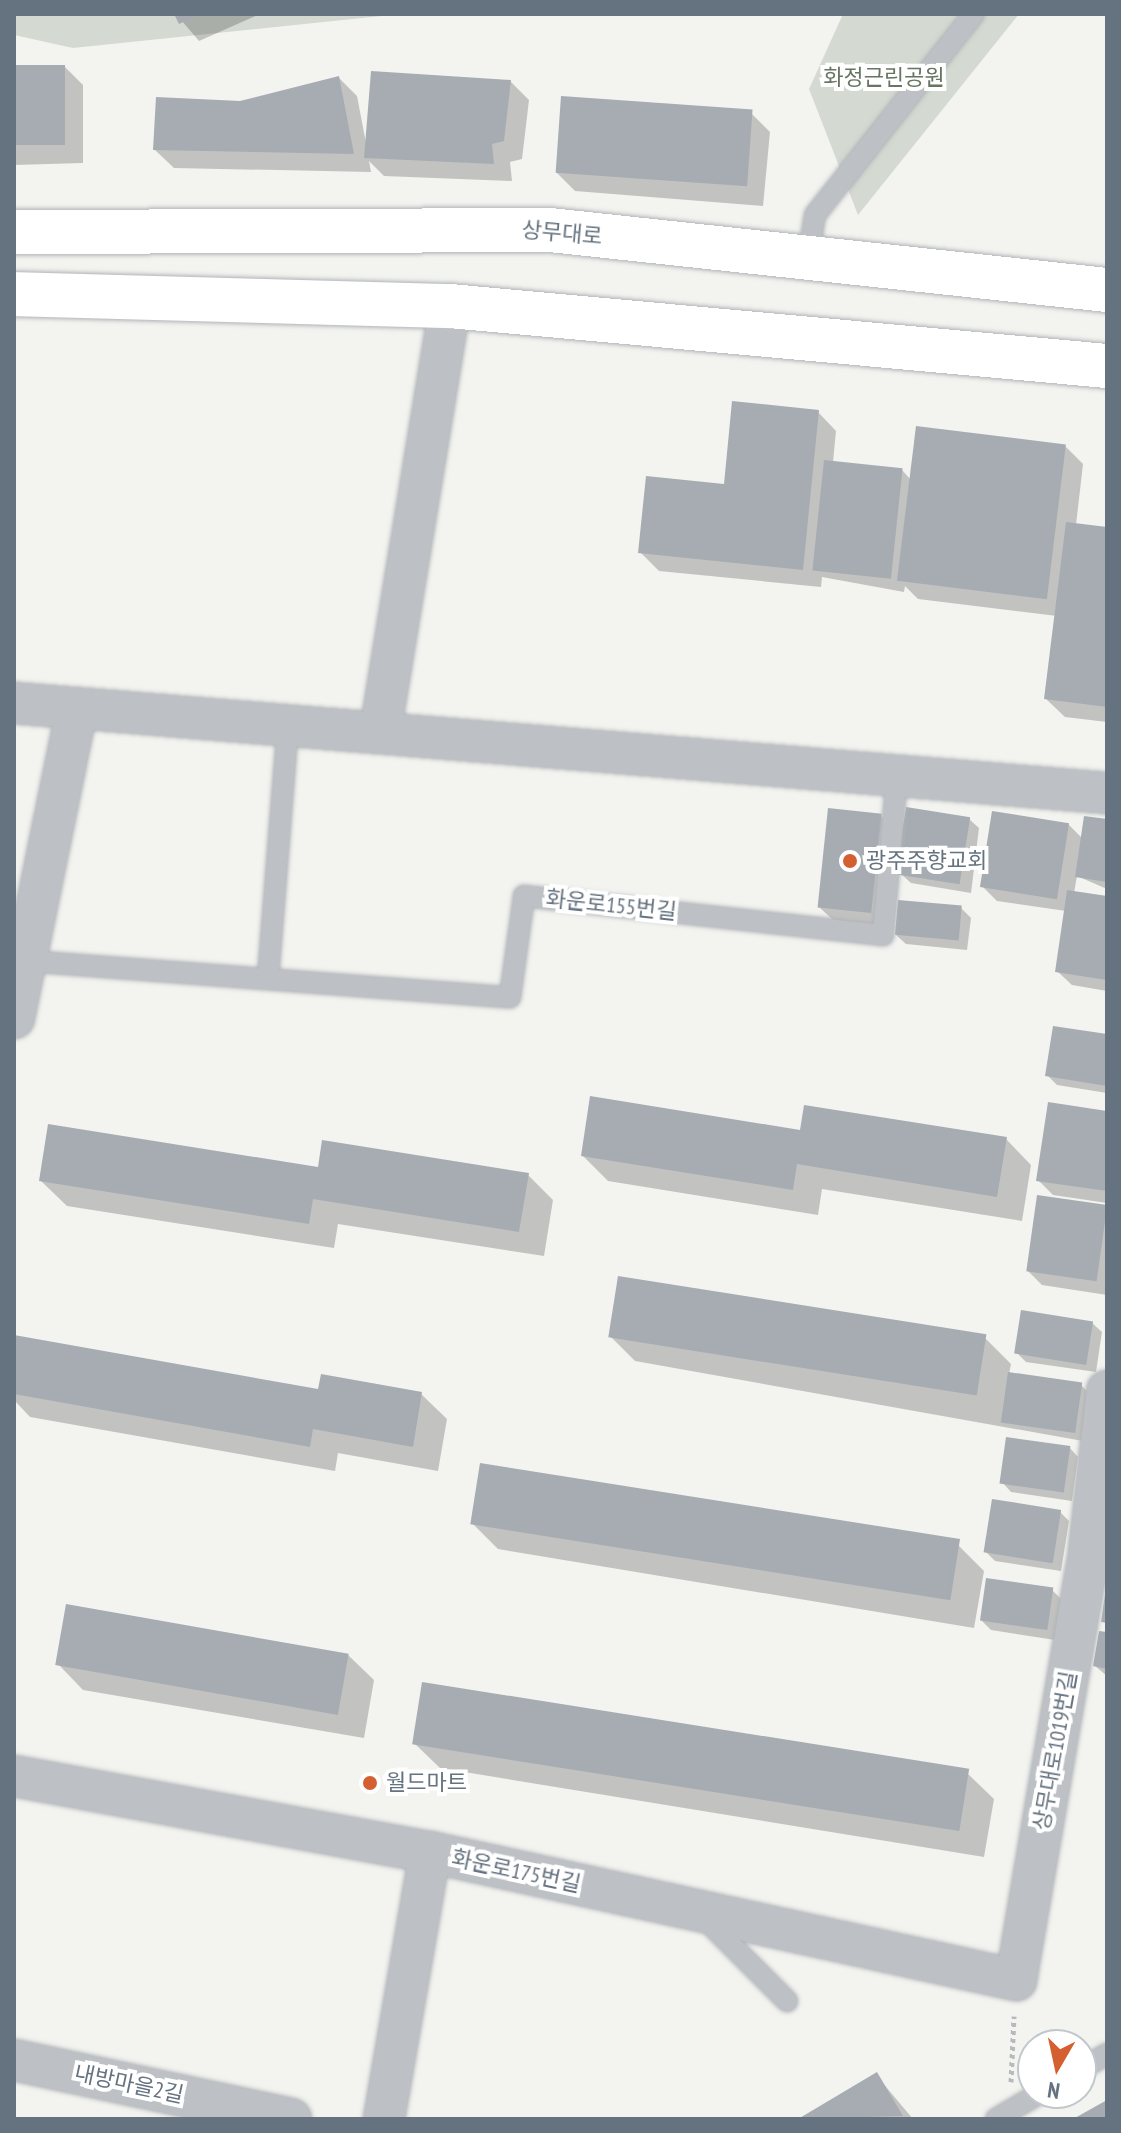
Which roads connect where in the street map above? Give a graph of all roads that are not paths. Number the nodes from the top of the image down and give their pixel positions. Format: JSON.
{"nodes":[{"id":1,"x":974,"y":14,"type":"edge"},
{"id":2,"x":14,"y":232,"type":"edge"},
{"id":3,"x":808,"y":259,"type":"junction"},
{"id":4,"x":1107,"y":290,"type":"edge"},
{"id":5,"x":14,"y":294,"type":"edge"},
{"id":6,"x":450,"y":306,"type":"junction"},
{"id":7,"x":1107,"y":366,"type":"edge"},
{"id":8,"x":14,"y":703,"type":"edge"},
{"id":9,"x":77,"y":708,"type":"junction"},
{"id":10,"x":288,"y":726,"type":"junction"},
{"id":11,"x":380,"y":733,"type":"junction"},
{"id":12,"x":897,"y":775,"type":"junction"},
{"id":13,"x":1107,"y":793,"type":"edge"},
{"id":14,"x":26,"y":961,"type":"junction"},
{"id":15,"x":268,"y":978,"type":"junction"},
{"id":16,"x":14,"y":1018,"type":"edge"},
{"id":17,"x":1107,"y":1391,"type":"edge"},
{"id":18,"x":1098,"y":1552,"type":"edge"},
{"id":19,"x":14,"y":1776,"type":"edge"},
{"id":20,"x":430,"y":1852,"type":"junction"},
{"id":21,"x":698,"y":1910,"type":"junction"},
{"id":22,"x":1016,"y":1980,"type":"joint"},
{"id":23,"x":787,"y":2001,"type":"dead end"},
{"id":24,"x":14,"y":2060,"type":"edge"},
{"id":25,"x":291,"y":2119,"type":"edge"},
{"id":26,"x":384,"y":2119,"type":"edge"}],
"edges":[{"from":1,"to":3,"type":"lane"},
{"from":2,"to":3,"type":"main road","name":"상무대로"},
{"from":3,"to":4,"type":"main road","name":"상무대로"},
{"from":5,"to":6,"type":"main road"},
{"from":6,"to":7,"type":"main road"},
{"from":6,"to":11,"type":"street"},
{"from":8,"to":9,"type":"street"},
{"from":9,"to":10,"type":"street"},
{"from":9,"to":14,"type":"street"},
{"from":10,"to":11,"type":"street"},
{"from":10,"to":15,"type":"lane"},
{"from":11,"to":12,"type":"street"},
{"from":12,"to":13,"type":"street"},
{"from":12,"to":15,"type":"lane","name":"화운로155번길"},
{"from":14,"to":15,"type":"lane","name":"화운로155번길"},
{"from":14,"to":16,"type":"street"},
{"from":17,"to":18,"type":"street","name":"상무대로1019번길"},
{"from":18,"to":22,"type":"street","name":"상무대로1019번길"},
{"from":19,"to":20,"type":"street","name":"화운로175번길"},
{"from":20,"to":21,"type":"street","name":"화운로175번길"},
{"from":20,"to":26,"type":"street"},
{"from":21,"to":22,"type":"street","name":"화운로175번길"},
{"from":21,"to":23,"type":"lane"},
{"from":24,"to":25,"type":"street","name":"내방마을2길"}]}
